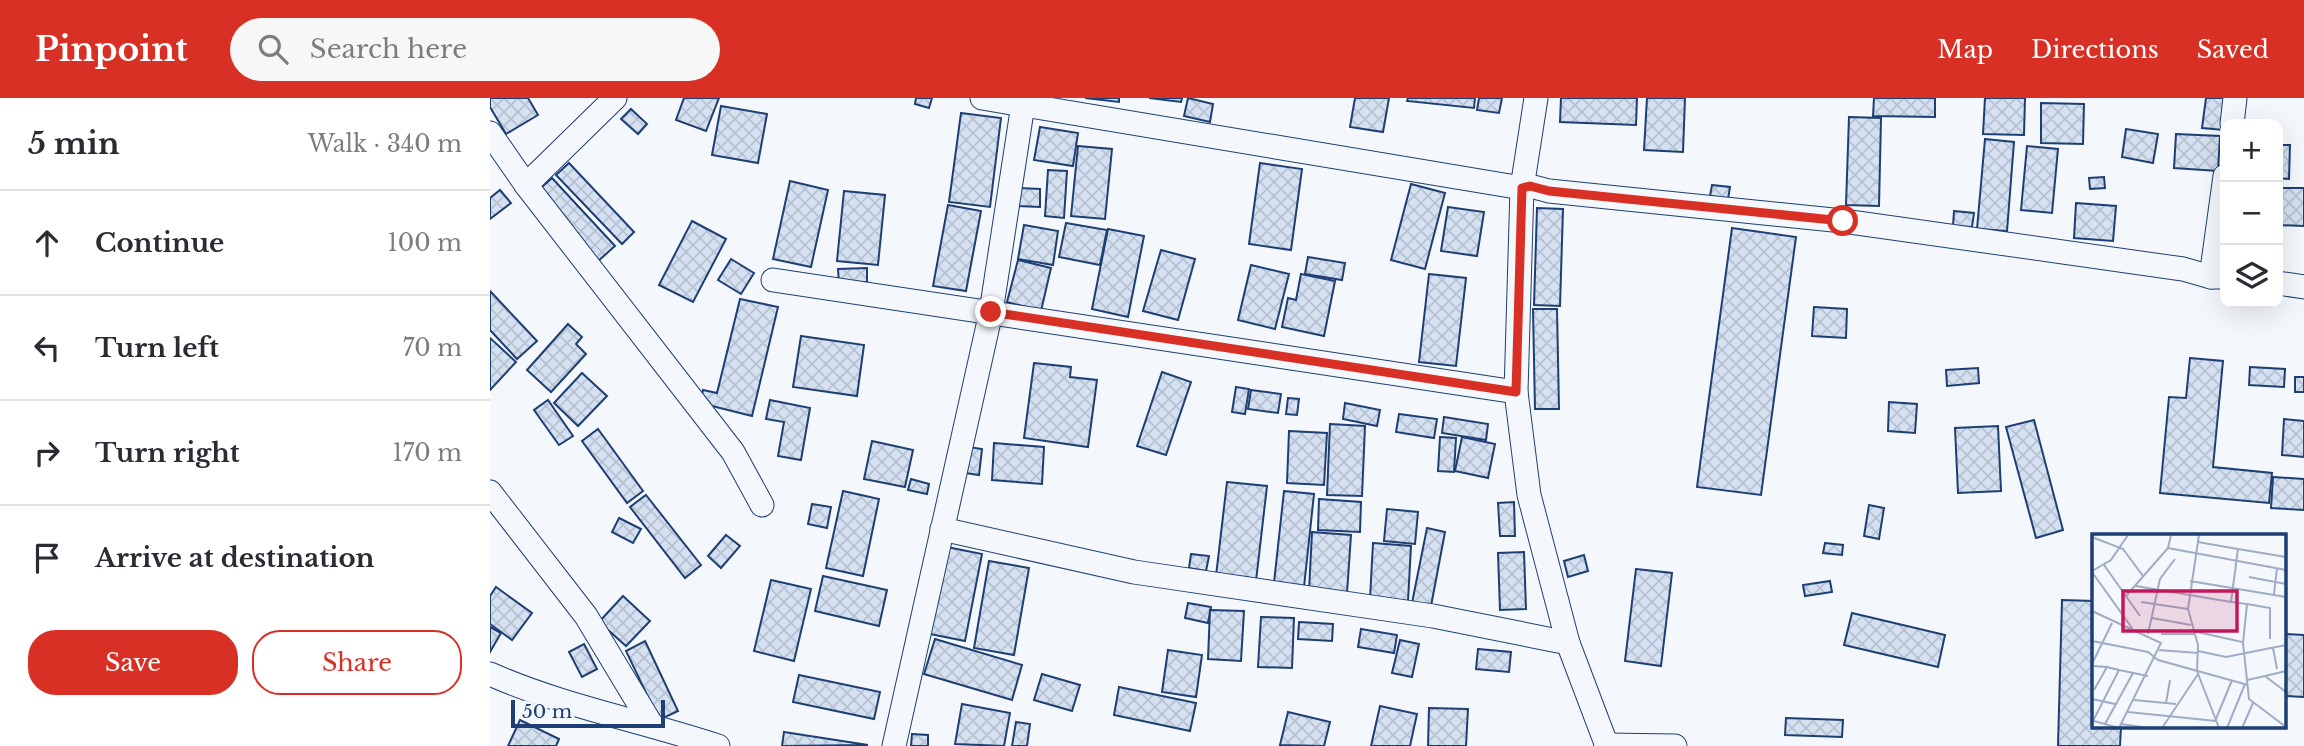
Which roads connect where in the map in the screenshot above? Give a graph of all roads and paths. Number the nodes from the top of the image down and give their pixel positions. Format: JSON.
{"nodes":[{"id":1,"x":615,"y":98,"type":"edge"},
{"id":2,"x":982,"y":98,"type":"edge"},
{"id":3,"x":1536,"y":98,"type":"edge"},
{"id":4,"x":2235,"y":98,"type":"edge"},
{"id":5,"x":1023,"y":102,"type":"edge"},
{"id":6,"x":2233,"y":119,"type":"edge"},
{"id":7,"x":490,"y":133,"type":"edge"},
{"id":8,"x":2225,"y":182,"type":"edge"},
{"id":9,"x":526,"y":185,"type":"junction"},
{"id":10,"x":1522,"y":188,"type":"junction"},
{"id":11,"x":2218,"y":277,"type":"edge"},
{"id":12,"x":773,"y":280,"type":"dead end"},
{"id":13,"x":2283,"y":284,"type":"edge"},
{"id":14,"x":2304,"y":287,"type":"edge"},
{"id":15,"x":991,"y":312,"type":"junction"},
{"id":16,"x":1516,"y":392,"type":"junction"},
{"id":17,"x":490,"y":492,"type":"edge"},
{"id":18,"x":762,"y":505,"type":"dead end"},
{"id":19,"x":942,"y":529,"type":"junction"},
{"id":20,"x":1569,"y":643,"type":"junction"},
{"id":21,"x":490,"y":674,"type":"edge"},
{"id":22,"x":651,"y":724,"type":"junction"},
{"id":23,"x":1607,"y":745,"type":"edge"},
{"id":24,"x":718,"y":746,"type":"edge"},
{"id":25,"x":894,"y":746,"type":"edge"},
{"id":26,"x":1675,"y":746,"type":"edge"}],
"edges":[{"from":1,"to":9,"type":"street"},
{"from":2,"to":5,"type":"street"},
{"from":3,"to":10,"type":"street"},
{"from":4,"to":6,"type":"street"},
{"from":5,"to":10,"type":"street"},
{"from":5,"to":15,"type":"street"},
{"from":7,"to":9,"type":"street"},
{"from":8,"to":11,"type":"street"},
{"from":9,"to":18,"type":"street"},
{"from":10,"to":11,"type":"street"},
{"from":10,"to":16,"type":"street"},
{"from":12,"to":15,"type":"street"},
{"from":13,"to":14,"type":"street"},
{"from":15,"to":16,"type":"street"},
{"from":15,"to":19,"type":"street"},
{"from":16,"to":20,"type":"street"},
{"from":17,"to":22,"type":"street"},
{"from":19,"to":20,"type":"street"},
{"from":19,"to":25,"type":"street"},
{"from":20,"to":23,"type":"street"},
{"from":21,"to":22,"type":"street"},
{"from":22,"to":24,"type":"street"},
{"from":23,"to":26,"type":"street"}]}
